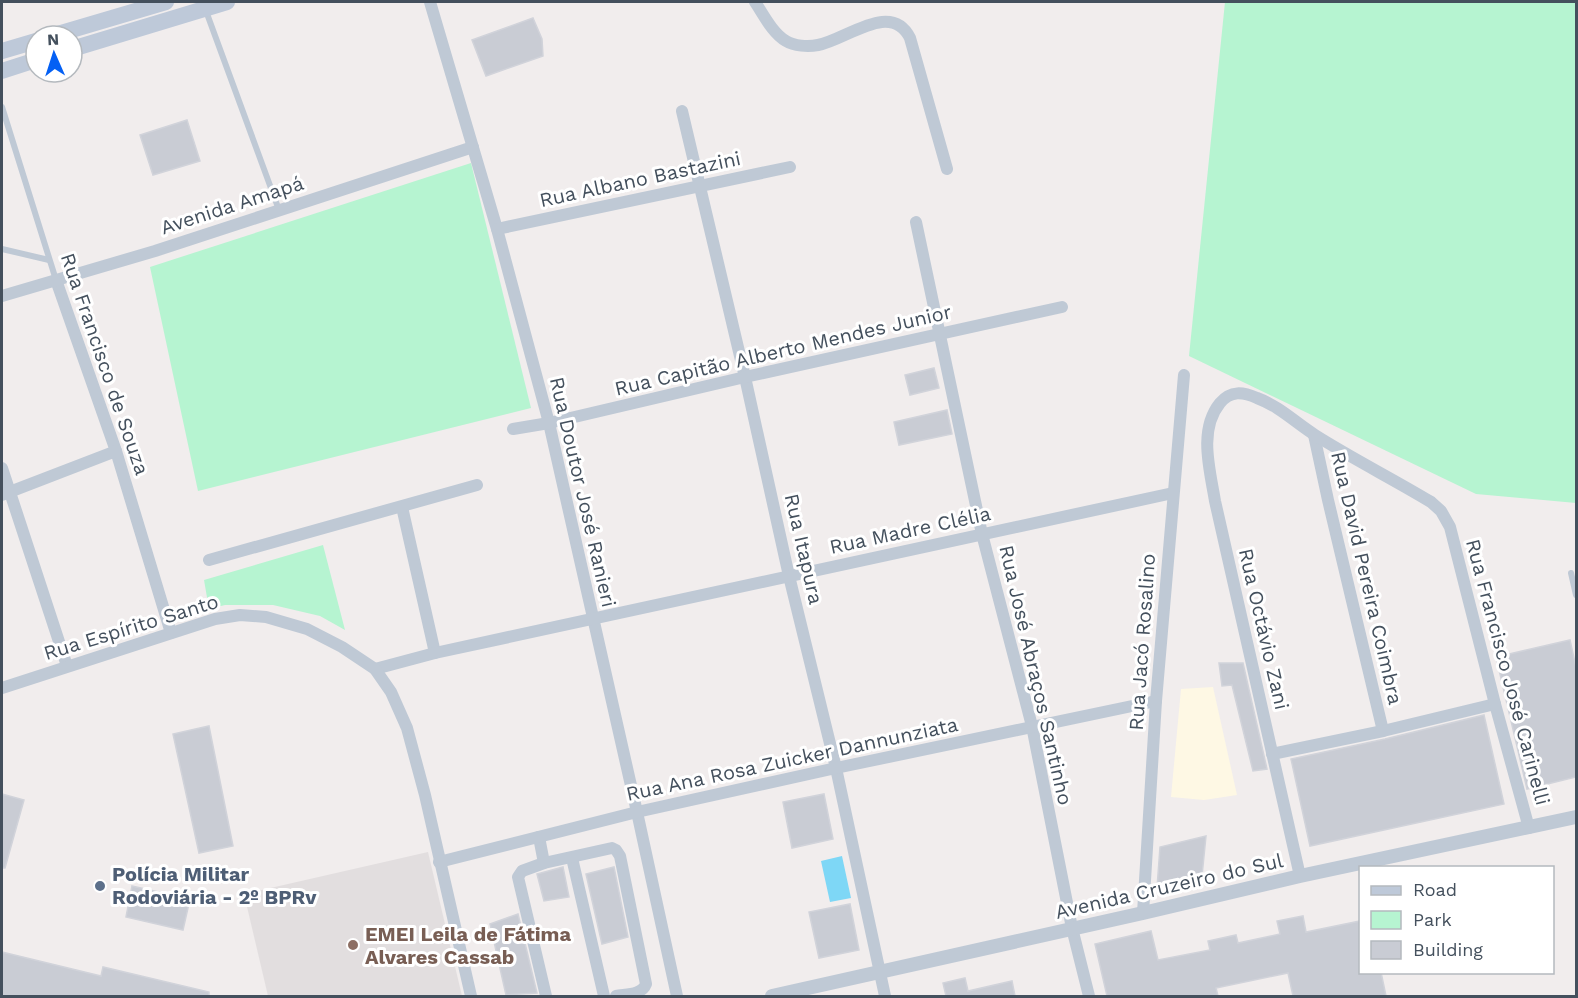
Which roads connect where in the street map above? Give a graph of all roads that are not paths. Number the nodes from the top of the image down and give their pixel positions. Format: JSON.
{"nodes":[{"id":1,"x":166,"y":2,"type":"edge"},
{"id":2,"x":226,"y":2,"type":"edge"},
{"id":3,"x":430,"y":2,"type":"edge"},
{"id":4,"x":755,"y":2,"type":"edge"},
{"id":5,"x":204,"y":5,"type":"edge"},
{"id":6,"x":84,"y":26,"type":"edge"},
{"id":7,"x":24,"y":44,"type":"edge"},
{"id":8,"x":84,"y":45,"type":"edge"},
{"id":9,"x":2,"y":51,"type":"edge"},
{"id":10,"x":24,"y":64,"type":"edge"},
{"id":11,"x":2,"y":71,"type":"edge"},
{"id":12,"x":2,"y":107,"type":"edge"},
{"id":13,"x":682,"y":111,"type":"dead end"},
{"id":14,"x":473,"y":147,"type":"junction"},
{"id":15,"x":790,"y":166,"type":"dead end"},
{"id":16,"x":947,"y":168,"type":"dead end"},
{"id":17,"x":700,"y":185,"type":"junction"},
{"id":18,"x":279,"y":210,"type":"junction"},
{"id":19,"x":916,"y":222,"type":"dead end"},
{"id":20,"x":497,"y":229,"type":"junction"},
{"id":21,"x":2,"y":249,"type":"edge"},
{"id":22,"x":49,"y":260,"type":"junction"},
{"id":23,"x":56,"y":280,"type":"junction"},
{"id":24,"x":2,"y":296,"type":"edge"},
{"id":25,"x":1062,"y":307,"type":"dead end"},
{"id":26,"x":939,"y":334,"type":"junction"},
{"id":27,"x":1184,"y":375,"type":"dead end"},
{"id":28,"x":745,"y":377,"type":"junction"},
{"id":29,"x":549,"y":423,"type":"junction"},
{"id":30,"x":513,"y":429,"type":"dead end"},
{"id":31,"x":1314,"y":435,"type":"junction"},
{"id":32,"x":116,"y":451,"type":"junction"},
{"id":33,"x":2,"y":468,"type":"edge"},
{"id":34,"x":477,"y":485,"type":"dead end"},
{"id":35,"x":1173,"y":493,"type":"junction"},
{"id":36,"x":6,"y":494,"type":"edge"},
{"id":37,"x":402,"y":507,"type":"junction"},
{"id":38,"x":982,"y":534,"type":"junction"},
{"id":39,"x":209,"y":561,"type":"dead end"},
{"id":40,"x":1571,"y":573,"type":"dead end"},
{"id":41,"x":789,"y":576,"type":"junction"},
{"id":42,"x":1576,"y":595,"type":"edge"},
{"id":43,"x":593,"y":619,"type":"junction"},
{"id":44,"x":171,"y":633,"type":"junction"},
{"id":45,"x":435,"y":653,"type":"junction"},
{"id":46,"x":67,"y":666,"type":"junction"},
{"id":47,"x":375,"y":669,"type":"junction"},
{"id":48,"x":2,"y":688,"type":"edge"},
{"id":49,"x":1156,"y":701,"type":"junction"},
{"id":50,"x":1495,"y":704,"type":"junction"},
{"id":51,"x":1032,"y":726,"type":"junction"},
{"id":52,"x":1383,"y":731,"type":"junction"},
{"id":53,"x":1272,"y":754,"type":"junction"},
{"id":54,"x":836,"y":768,"type":"junction"},
{"id":55,"x":637,"y":812,"type":"junction"},
{"id":56,"x":1576,"y":818,"type":"edge"},
{"id":57,"x":1529,"y":828,"type":"junction"},
{"id":58,"x":539,"y":837,"type":"junction"},
{"id":59,"x":572,"y":858,"type":"junction"},
{"id":60,"x":439,"y":862,"type":"junction"},
{"id":61,"x":544,"y":864,"type":"junction"},
{"id":62,"x":1300,"y":876,"type":"junction"},
{"id":63,"x":1143,"y":913,"type":"junction"},
{"id":64,"x":1072,"y":928,"type":"junction"},
{"id":65,"x":879,"y":972,"type":"junction"},
{"id":66,"x":471,"y":996,"type":"edge"},
{"id":67,"x":546,"y":996,"type":"edge"},
{"id":68,"x":604,"y":996,"type":"edge"},
{"id":69,"x":616,"y":996,"type":"edge"},
{"id":70,"x":677,"y":996,"type":"edge"},
{"id":71,"x":772,"y":996,"type":"edge"},
{"id":72,"x":885,"y":996,"type":"edge"},
{"id":73,"x":1089,"y":996,"type":"edge"}],
"edges":[{"from":1,"to":6,"type":"main road"},
{"from":2,"to":5,"type":"main road"},
{"from":3,"to":14,"type":"street","name":"Rua Doutor José Ranieri"},
{"from":4,"to":16,"type":"street"},
{"from":5,"to":8,"type":"main road"},
{"from":5,"to":18,"type":"lane"},
{"from":7,"to":9,"type":"main road"},
{"from":10,"to":11,"type":"main road"},
{"from":12,"to":22,"type":"lane","name":"Rua Francisco de Souza"},
{"from":13,"to":17,"type":"street","name":"Rua Itapura"},
{"from":14,"to":18,"type":"street","name":"Avenida Amapá"},
{"from":14,"to":20,"type":"street","name":"Rua Doutor José Ranieri"},
{"from":15,"to":17,"type":"street","name":"Rua Albano Bastazini"},
{"from":17,"to":20,"type":"street","name":"Rua Albano Bastazini"},
{"from":17,"to":28,"type":"street","name":"Rua Itapura"},
{"from":18,"to":23,"type":"street","name":"Avenida Amapá"},
{"from":19,"to":26,"type":"street","name":"Rua José Abraços Santinho"},
{"from":20,"to":29,"type":"street","name":"Rua Doutor José Ranieri"},
{"from":21,"to":22,"type":"lane"},
{"from":22,"to":23,"type":"lane","name":"Rua Francisco de Souza"},
{"from":23,"to":24,"type":"street","name":"Avenida Amapá"},
{"from":23,"to":32,"type":"street","name":"Rua Francisco de Souza"},
{"from":25,"to":26,"type":"street","name":"Rua Capitão Alberto Mendes Junior"},
{"from":26,"to":28,"type":"street","name":"Rua Capitão Alberto Mendes Junior"},
{"from":26,"to":38,"type":"street","name":"Rua José Abraços Santinho"},
{"from":27,"to":35,"type":"street","name":"Rua Jacó Rosalino"},
{"from":28,"to":29,"type":"street","name":"Rua Capitão Alberto Mendes Junior"},
{"from":28,"to":41,"type":"street","name":"Rua Itapura"},
{"from":29,"to":30,"type":"street","name":"Rua Capitão Alberto Mendes Junior"},
{"from":29,"to":43,"type":"street","name":"Rua Doutor José Ranieri"},
{"from":31,"to":50,"type":"street","name":"Rua Francisco José Carinelli"},
{"from":31,"to":52,"type":"street","name":"Rua David Pereira Coimbra"},
{"from":31,"to":53,"type":"street","name":"Rua Octávio Zani"},
{"from":32,"to":36,"type":"street"},
{"from":32,"to":44,"type":"street","name":"Rua Francisco de Souza"},
{"from":33,"to":36,"type":"street"},
{"from":34,"to":37,"type":"street"},
{"from":35,"to":38,"type":"street","name":"Rua Madre Clélia"},
{"from":35,"to":49,"type":"street","name":"Rua Jacó Rosalino"},
{"from":36,"to":46,"type":"street"},
{"from":37,"to":39,"type":"street"},
{"from":37,"to":45,"type":"street"},
{"from":38,"to":41,"type":"street","name":"Rua Madre Clélia"},
{"from":38,"to":51,"type":"street","name":"Rua José Abraços Santinho"},
{"from":40,"to":42,"type":"lane"},
{"from":41,"to":43,"type":"street","name":"Rua Madre Clélia"},
{"from":41,"to":54,"type":"street","name":"Rua Itapura"},
{"from":43,"to":45,"type":"street","name":"Rua Madre Clélia"},
{"from":43,"to":55,"type":"street","name":"Rua Doutor José Ranieri"},
{"from":44,"to":46,"type":"street","name":"Rua Espírito Santo"},
{"from":44,"to":47,"type":"street","name":"Rua Espírito Santo"},
{"from":45,"to":47,"type":"street","name":"Rua Madre Clélia"},
{"from":46,"to":48,"type":"street","name":"Rua Espírito Santo"},
{"from":47,"to":60,"type":"street"},
{"from":49,"to":51,"type":"street","name":"Rua Ana Rosa Zuicker Dannunziata"},
{"from":49,"to":63,"type":"street","name":"Rua Jacó Rosalino"},
{"from":50,"to":52,"type":"street"},
{"from":50,"to":57,"type":"street","name":"Rua Francisco José Carinelli"},
{"from":51,"to":54,"type":"street","name":"Rua Ana Rosa Zuicker Dannunziata"},
{"from":51,"to":64,"type":"street","name":"Rua José Abraços Santinho"},
{"from":52,"to":53,"type":"street"},
{"from":53,"to":62,"type":"street","name":"Rua Octávio Zani"},
{"from":54,"to":55,"type":"street","name":"Rua Ana Rosa Zuicker Dannunziata"},
{"from":54,"to":65,"type":"street","name":"Rua Itapura"},
{"from":55,"to":58,"type":"street","name":"Rua Ana Rosa Zuicker Dannunziata"},
{"from":55,"to":70,"type":"street","name":"Rua Doutor José Ranieri"},
{"from":56,"to":57,"type":"street","name":"Avenida Cruzeiro do Sul"},
{"from":57,"to":62,"type":"street","name":"Avenida Cruzeiro do Sul"},
{"from":58,"to":60,"type":"street","name":"Rua Ana Rosa Zuicker Dannunziata"},
{"from":58,"to":61,"type":"street"},
{"from":59,"to":61,"type":"street"},
{"from":59,"to":68,"type":"street"},
{"from":59,"to":69,"type":"street"},
{"from":60,"to":66,"type":"street"},
{"from":61,"to":67,"type":"street"},
{"from":62,"to":63,"type":"street","name":"Avenida Cruzeiro do Sul"},
{"from":63,"to":64,"type":"street","name":"Avenida Cruzeiro do Sul"},
{"from":64,"to":65,"type":"street","name":"Avenida Cruzeiro do Sul"},
{"from":64,"to":73,"type":"street","name":"Rua José Abraços Santinho"},
{"from":65,"to":71,"type":"street","name":"Avenida Cruzeiro do Sul"},
{"from":65,"to":72,"type":"street","name":"Rua Itapura"}]}
